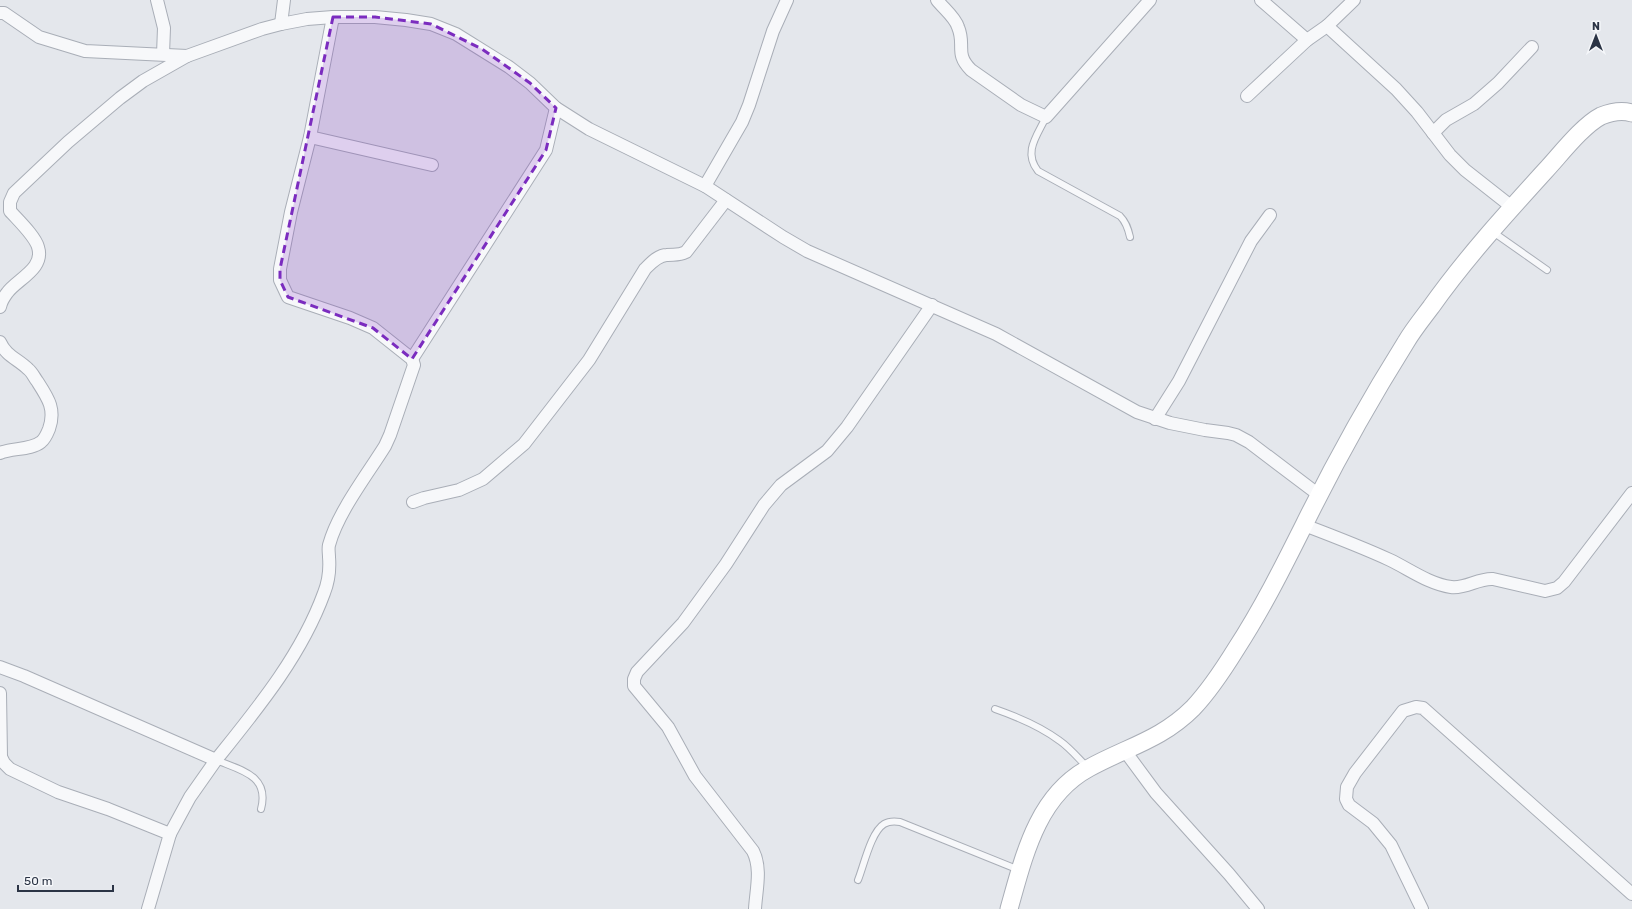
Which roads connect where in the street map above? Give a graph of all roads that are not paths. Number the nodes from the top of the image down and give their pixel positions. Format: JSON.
{"nodes":[{"id":1,"x":157,"y":0,"type":"edge"},
{"id":2,"x":284,"y":0,"type":"edge"},
{"id":3,"x":787,"y":0,"type":"edge"},
{"id":4,"x":937,"y":0,"type":"edge"},
{"id":5,"x":1150,"y":0,"type":"edge"},
{"id":6,"x":1261,"y":0,"type":"edge"},
{"id":7,"x":1354,"y":0,"type":"edge"},
{"id":8,"x":0,"y":13,"type":"edge"},
{"id":9,"x":333,"y":17,"type":"junction"},
{"id":10,"x":281,"y":24,"type":"junction"},
{"id":11,"x":1327,"y":26,"type":"junction"},
{"id":12,"x":1307,"y":40,"type":"junction"},
{"id":13,"x":1532,"y":47,"type":"dead end"},
{"id":14,"x":163,"y":54,"type":"junction"},
{"id":15,"x":187,"y":56,"type":"junction"},
{"id":16,"x":1247,"y":96,"type":"dead end"},
{"id":17,"x":556,"y":108,"type":"junction"},
{"id":18,"x":1632,"y":113,"type":"edge"},
{"id":19,"x":1046,"y":117,"type":"junction"},
{"id":20,"x":1433,"y":133,"type":"junction"},
{"id":21,"x":310,"y":137,"type":"junction"},
{"id":22,"x":432,"y":165,"type":"dead end"},
{"id":23,"x":705,"y":186,"type":"junction"},
{"id":24,"x":726,"y":200,"type":"junction"},
{"id":25,"x":1512,"y":207,"type":"junction"},
{"id":26,"x":1270,"y":215,"type":"dead end"},
{"id":27,"x":1492,"y":231,"type":"junction"},
{"id":28,"x":1130,"y":237,"type":"dead end"},
{"id":29,"x":1548,"y":270,"type":"dead end"},
{"id":30,"x":932,"y":305,"type":"junction"},
{"id":31,"x":0,"y":307,"type":"edge"},
{"id":32,"x":0,"y":342,"type":"edge"},
{"id":33,"x":412,"y":359,"type":"junction"},
{"id":34,"x":1155,"y":419,"type":"junction"},
{"id":35,"x":0,"y":454,"type":"edge"},
{"id":36,"x":1632,"y":493,"type":"edge"},
{"id":37,"x":1319,"y":495,"type":"junction"},
{"id":38,"x":412,"y":502,"type":"dead end"},
{"id":39,"x":1304,"y":525,"type":"junction"},
{"id":40,"x":0,"y":667,"type":"edge"},
{"id":41,"x":0,"y":693,"type":"edge"},
{"id":42,"x":995,"y":709,"type":"dead end"},
{"id":43,"x":1125,"y":751,"type":"junction"},
{"id":44,"x":216,"y":760,"type":"junction"},
{"id":45,"x":1088,"y":768,"type":"junction"},
{"id":46,"x":261,"y":809,"type":"dead end"},
{"id":47,"x":170,"y":834,"type":"junction"},
{"id":48,"x":1020,"y":871,"type":"junction"},
{"id":49,"x":858,"y":880,"type":"dead end"},
{"id":50,"x":1632,"y":894,"type":"edge"},
{"id":51,"x":148,"y":909,"type":"edge"},
{"id":52,"x":755,"y":909,"type":"edge"},
{"id":53,"x":1009,"y":909,"type":"edge"},
{"id":54,"x":1258,"y":909,"type":"edge"},
{"id":55,"x":1422,"y":909,"type":"edge"}],
"edges":[{"from":1,"to":14,"type":"street"},
{"from":2,"to":10,"type":"street"},
{"from":3,"to":23,"type":"street"},
{"from":4,"to":19,"type":"street"},
{"from":5,"to":19,"type":"street"},
{"from":6,"to":12,"type":"street"},
{"from":7,"to":11,"type":"street"},
{"from":8,"to":14,"type":"street"},
{"from":9,"to":10,"type":"street"},
{"from":9,"to":17,"type":"street"},
{"from":9,"to":21,"type":"street"},
{"from":10,"to":15,"type":"street"},
{"from":11,"to":12,"type":"street"},
{"from":11,"to":20,"type":"street"},
{"from":12,"to":16,"type":"street"},
{"from":13,"to":20,"type":"street"},
{"from":14,"to":15,"type":"street"},
{"from":15,"to":31,"type":"street"},
{"from":17,"to":23,"type":"street"},
{"from":17,"to":33,"type":"street"},
{"from":18,"to":25,"type":"street"},
{"from":19,"to":28,"type":"lane"},
{"from":20,"to":25,"type":"street"},
{"from":21,"to":22,"type":"street"},
{"from":21,"to":33,"type":"street"},
{"from":23,"to":24,"type":"street"},
{"from":24,"to":30,"type":"street"},
{"from":24,"to":38,"type":"street"},
{"from":25,"to":27,"type":"street"},
{"from":26,"to":34,"type":"street"},
{"from":27,"to":29,"type":"lane"},
{"from":27,"to":37,"type":"street"},
{"from":30,"to":34,"type":"street"},
{"from":30,"to":52,"type":"street"},
{"from":32,"to":35,"type":"street"},
{"from":33,"to":44,"type":"street"},
{"from":34,"to":37,"type":"street"},
{"from":36,"to":39,"type":"street"},
{"from":37,"to":39,"type":"street"},
{"from":39,"to":43,"type":"street"},
{"from":40,"to":44,"type":"street"},
{"from":41,"to":47,"type":"street"},
{"from":42,"to":45,"type":"lane"},
{"from":43,"to":45,"type":"street"},
{"from":43,"to":54,"type":"street"},
{"from":44,"to":46,"type":"lane"},
{"from":44,"to":47,"type":"street"},
{"from":45,"to":48,"type":"street"},
{"from":47,"to":51,"type":"street"},
{"from":48,"to":49,"type":"lane"},
{"from":48,"to":53,"type":"street"},
{"from":50,"to":55,"type":"street"}]}
